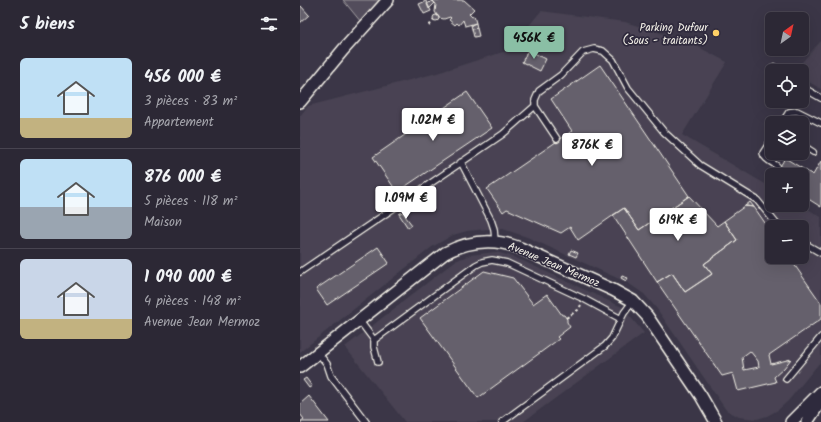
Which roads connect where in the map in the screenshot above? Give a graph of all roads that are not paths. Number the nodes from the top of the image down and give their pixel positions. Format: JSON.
{"nodes":[{"id":1,"x":388,"y":0,"type":"edge"},
{"id":2,"x":809,"y":91,"type":"edge"},
{"id":3,"x":821,"y":98,"type":"edge"},
{"id":4,"x":300,"y":102,"type":"edge"},
{"id":5,"x":535,"y":106,"type":"junction"},
{"id":6,"x":786,"y":116,"type":"edge"},
{"id":7,"x":807,"y":116,"type":"edge"},
{"id":8,"x":809,"y":117,"type":"edge"},
{"id":9,"x":821,"y":123,"type":"edge"},
{"id":10,"x":557,"y":139,"type":"dead end"},
{"id":11,"x":809,"y":149,"type":"edge"},
{"id":12,"x":813,"y":152,"type":"dead end"},
{"id":13,"x":769,"y":160,"type":"edge"},
{"id":14,"x":461,"y":162,"type":"junction"},
{"id":15,"x":777,"y":166,"type":"dead end"},
{"id":16,"x":773,"y":220,"type":"edge"},
{"id":17,"x":494,"y":241,"type":"junction"},
{"id":18,"x":809,"y":246,"type":"edge"},
{"id":19,"x":821,"y":253,"type":"edge"},
{"id":20,"x":300,"y":272,"type":"edge"},
{"id":21,"x":633,"y":301,"type":"junction"},
{"id":22,"x":621,"y":319,"type":"junction"},
{"id":23,"x":359,"y":320,"type":"junction"},
{"id":24,"x":821,"y":337,"type":"edge"},
{"id":25,"x":374,"y":340,"type":"junction"},
{"id":26,"x":318,"y":353,"type":"junction"},
{"id":27,"x":378,"y":362,"type":"dead end"},
{"id":28,"x":300,"y":367,"type":"edge"},
{"id":29,"x":786,"y":378,"type":"dead end"},
{"id":30,"x":821,"y":392,"type":"edge"},
{"id":31,"x":701,"y":396,"type":"junction"},
{"id":32,"x":821,"y":401,"type":"edge"},
{"id":33,"x":366,"y":422,"type":"edge"},
{"id":34,"x":502,"y":422,"type":"edge"},
{"id":35,"x":716,"y":422,"type":"edge"},
{"id":36,"x":723,"y":422,"type":"edge"},
{"id":37,"x":791,"y":422,"type":"edge"},
{"id":38,"x":807,"y":422,"type":"edge"}],
"edges":[{"from":1,"to":4,"type":"street"},
{"from":2,"to":3,"type":"lane"},
{"from":5,"to":10,"type":"lane"},
{"from":5,"to":14,"type":"lane"},
{"from":5,"to":16,"type":"lane"},
{"from":6,"to":7,"type":"lane"},
{"from":8,"to":9,"type":"lane"},
{"from":11,"to":12,"type":"lane"},
{"from":13,"to":15,"type":"lane"},
{"from":14,"to":17,"type":"lane"},
{"from":14,"to":20,"type":"lane"},
{"from":17,"to":21,"type":"street","name":"Avenue Jean Mermoz"},
{"from":17,"to":23,"type":"street","name":"Avenue Jean Mermoz"},
{"from":18,"to":19,"type":"lane"},
{"from":21,"to":22,"type":"lane"},
{"from":21,"to":31,"type":"street","name":"Avenue Jean Mermoz"},
{"from":22,"to":25,"type":"lane"},
{"from":22,"to":34,"type":"lane"},
{"from":23,"to":25,"type":"lane"},
{"from":23,"to":26,"type":"street","name":"Avenue Jean Mermoz"},
{"from":24,"to":29,"type":"lane"},
{"from":25,"to":27,"type":"lane"},
{"from":26,"to":28,"type":"street","name":"Avenue Jean Mermoz"},
{"from":26,"to":33,"type":"lane"},
{"from":30,"to":37,"type":"street"},
{"from":31,"to":35,"type":"street","name":"Avenue Jean Mermoz"},
{"from":31,"to":36,"type":"street","name":"Avenue Jean Mermoz"},
{"from":32,"to":38,"type":"street"}]}
